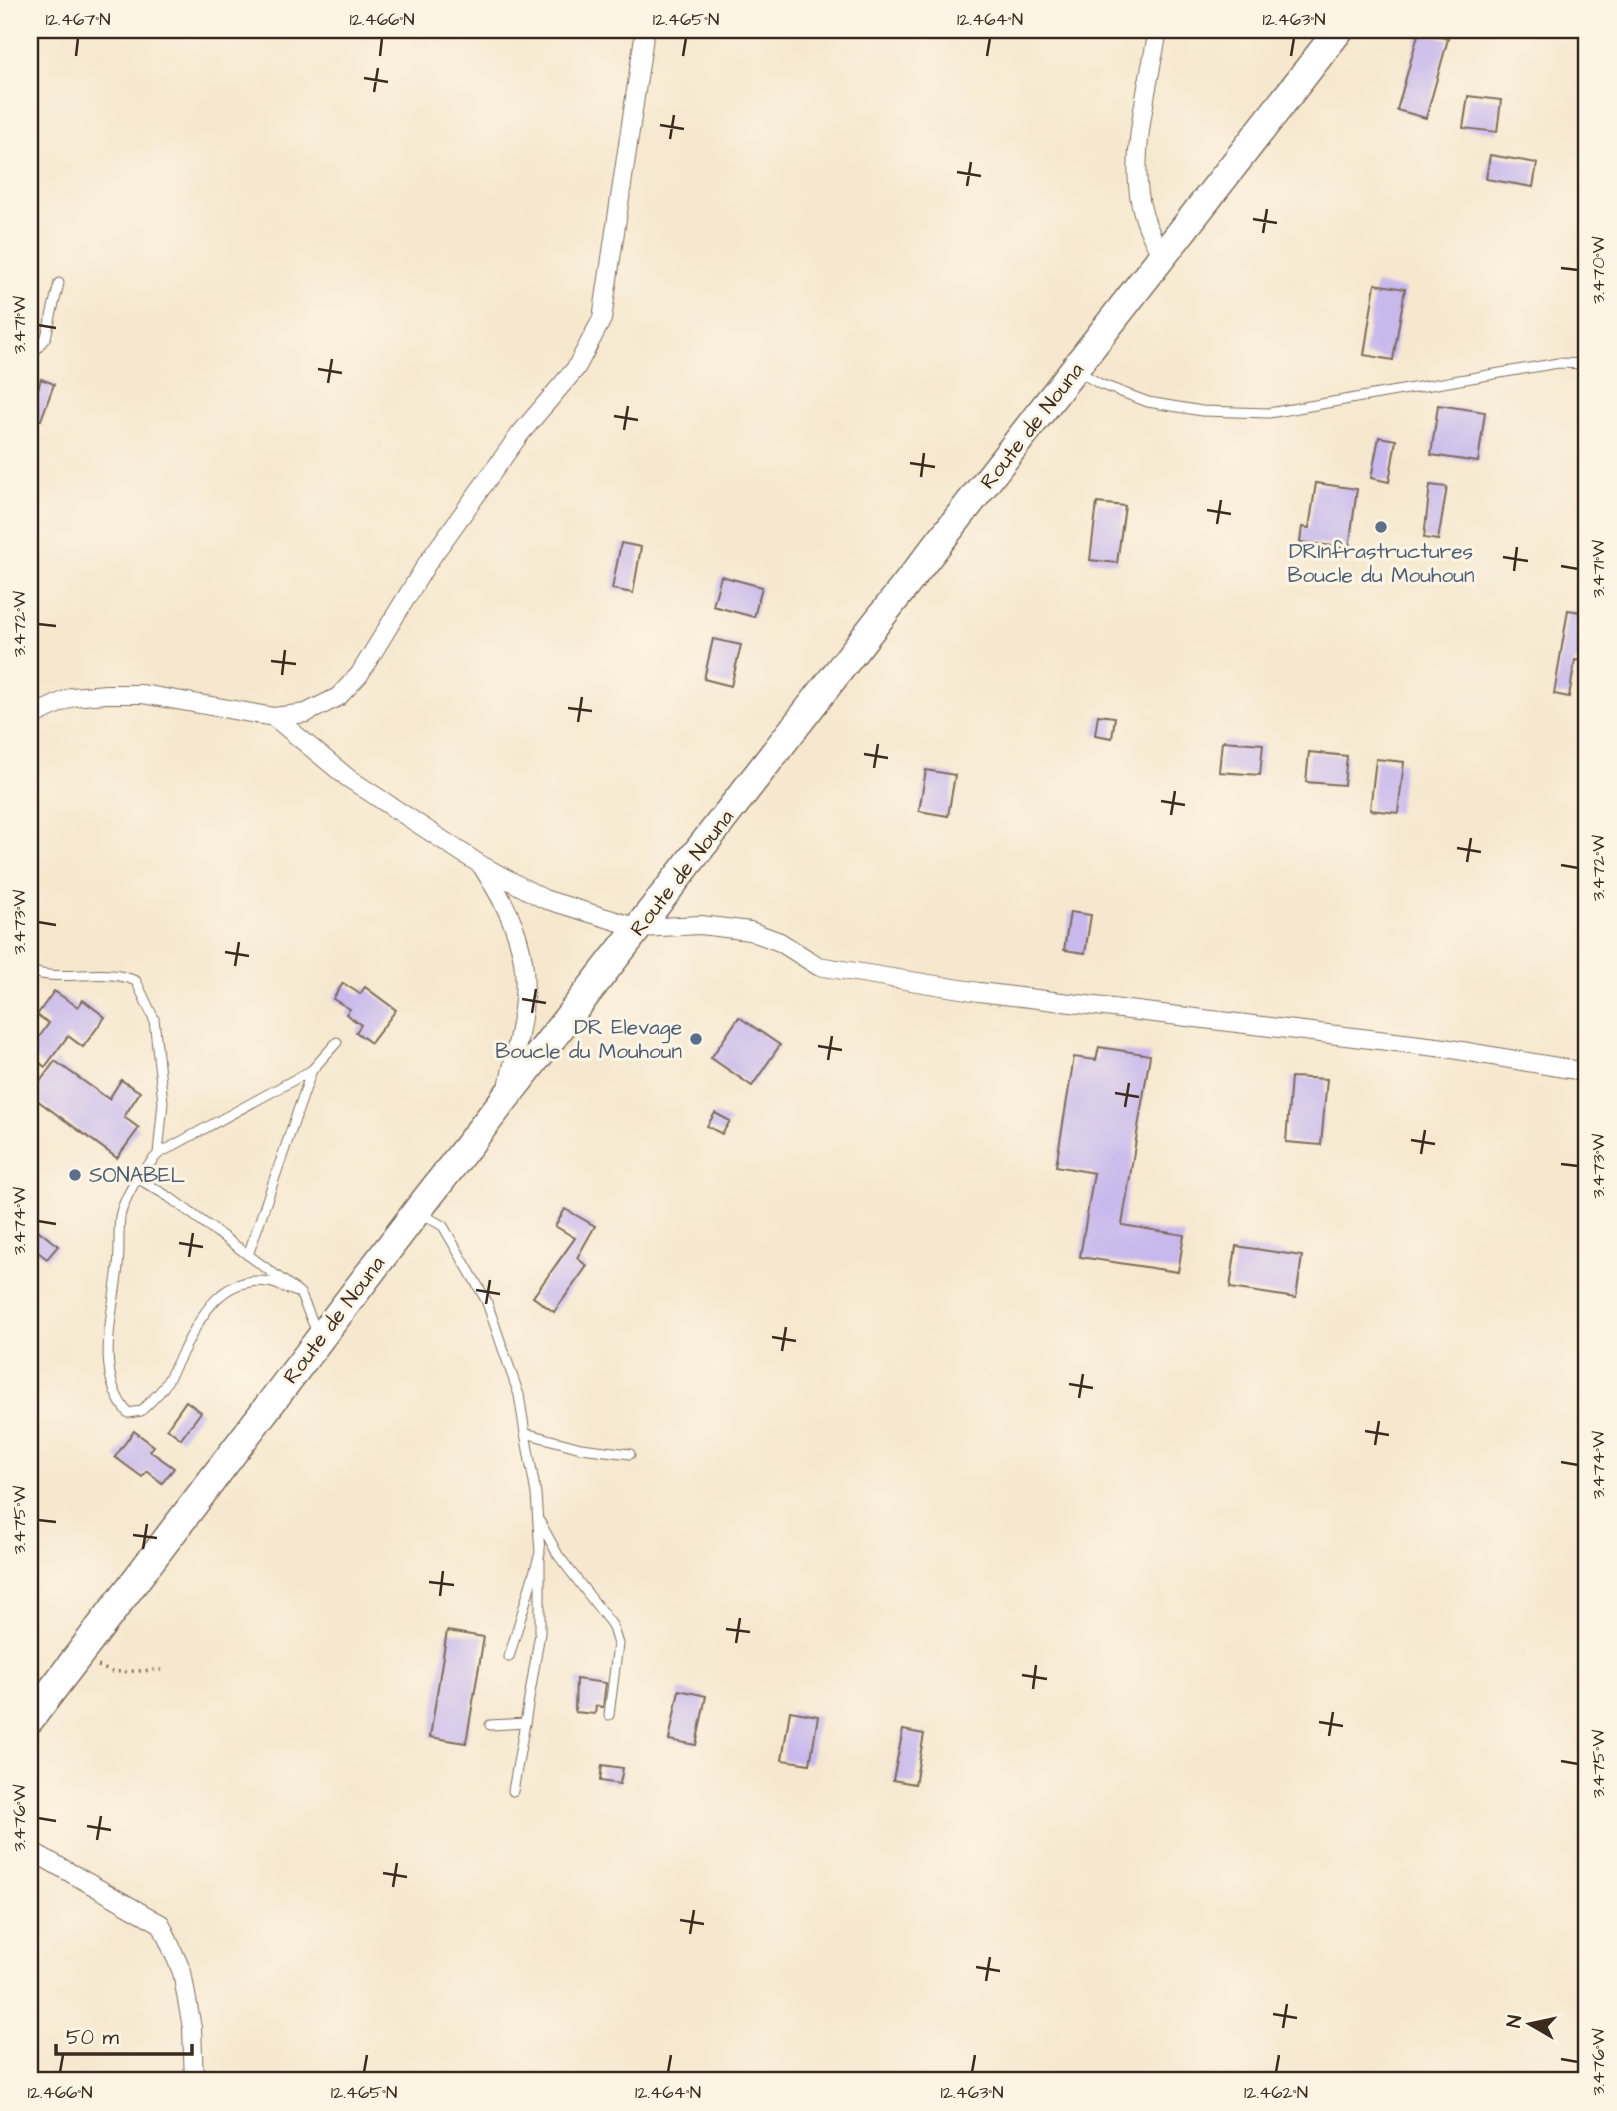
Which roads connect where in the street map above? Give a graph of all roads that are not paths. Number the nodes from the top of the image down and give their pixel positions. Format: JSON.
{"nodes":[{"id":1,"x":645,"y":30,"type":"edge"},
{"id":2,"x":1158,"y":30,"type":"edge"},
{"id":3,"x":1339,"y":30,"type":"edge"},
{"id":4,"x":1162,"y":258,"type":"junction"},
{"id":5,"x":59,"y":283,"type":"dead end"},
{"id":6,"x":30,"y":358,"type":"edge"},
{"id":7,"x":1587,"y":363,"type":"edge"},
{"id":8,"x":1076,"y":370,"type":"junction"},
{"id":9,"x":30,"y":717,"type":"edge"},
{"id":10,"x":274,"y":717,"type":"junction"},
{"id":11,"x":481,"y":865,"type":"junction"},
{"id":12,"x":639,"y":928,"type":"junction"},
{"id":13,"x":30,"y":971,"type":"edge"},
{"id":14,"x":337,"y":1042,"type":"dead end"},
{"id":15,"x":312,"y":1070,"type":"junction"},
{"id":16,"x":1587,"y":1072,"type":"edge"},
{"id":17,"x":505,"y":1100,"type":"junction"},
{"id":18,"x":158,"y":1154,"type":"junction"},
{"id":19,"x":137,"y":1178,"type":"junction"},
{"id":20,"x":417,"y":1211,"type":"junction"},
{"id":21,"x":248,"y":1255,"type":"junction"},
{"id":22,"x":300,"y":1293,"type":"junction"},
{"id":23,"x":319,"y":1338,"type":"junction"},
{"id":24,"x":525,"y":1433,"type":"junction"},
{"id":25,"x":630,"y":1454,"type":"dead end"},
{"id":26,"x":537,"y":1517,"type":"junction"},
{"id":27,"x":540,"y":1553,"type":"junction"},
{"id":28,"x":509,"y":1657,"type":"dead end"},
{"id":29,"x":609,"y":1715,"type":"dead end"},
{"id":30,"x":30,"y":1719,"type":"edge"},
{"id":31,"x":525,"y":1723,"type":"junction"},
{"id":32,"x":490,"y":1725,"type":"dead end"},
{"id":33,"x":513,"y":1791,"type":"dead end"},
{"id":34,"x":30,"y":1850,"type":"edge"},
{"id":35,"x":194,"y":2081,"type":"edge"}],
"edges":[{"from":1,"to":10,"type":"street"},
{"from":2,"to":4,"type":"street"},
{"from":3,"to":4,"type":"main road","name":"Route de Nouna"},
{"from":4,"to":8,"type":"main road","name":"Route de Nouna"},
{"from":5,"to":6,"type":"lane"},
{"from":7,"to":8,"type":"lane"},
{"from":8,"to":12,"type":"main road","name":"Route de Nouna"},
{"from":9,"to":10,"type":"street"},
{"from":10,"to":11,"type":"street"},
{"from":11,"to":12,"type":"street"},
{"from":11,"to":17,"type":"street"},
{"from":12,"to":16,"type":"street"},
{"from":12,"to":17,"type":"main road","name":"Route de Nouna"},
{"from":13,"to":18,"type":"lane"},
{"from":14,"to":15,"type":"lane"},
{"from":15,"to":18,"type":"lane"},
{"from":15,"to":21,"type":"lane"},
{"from":17,"to":20,"type":"main road","name":"Route de Nouna"},
{"from":18,"to":19,"type":"lane"},
{"from":19,"to":21,"type":"lane"},
{"from":19,"to":22,"type":"lane"},
{"from":20,"to":23,"type":"main road","name":"Route de Nouna"},
{"from":20,"to":24,"type":"lane"},
{"from":21,"to":22,"type":"lane"},
{"from":22,"to":23,"type":"lane"},
{"from":23,"to":30,"type":"main road","name":"Route de Nouna"},
{"from":24,"to":25,"type":"lane"},
{"from":24,"to":26,"type":"lane"},
{"from":26,"to":27,"type":"lane"},
{"from":26,"to":29,"type":"lane"},
{"from":27,"to":28,"type":"lane"},
{"from":27,"to":31,"type":"lane"},
{"from":31,"to":32,"type":"lane"},
{"from":31,"to":33,"type":"lane"},
{"from":34,"to":35,"type":"street"}]}
